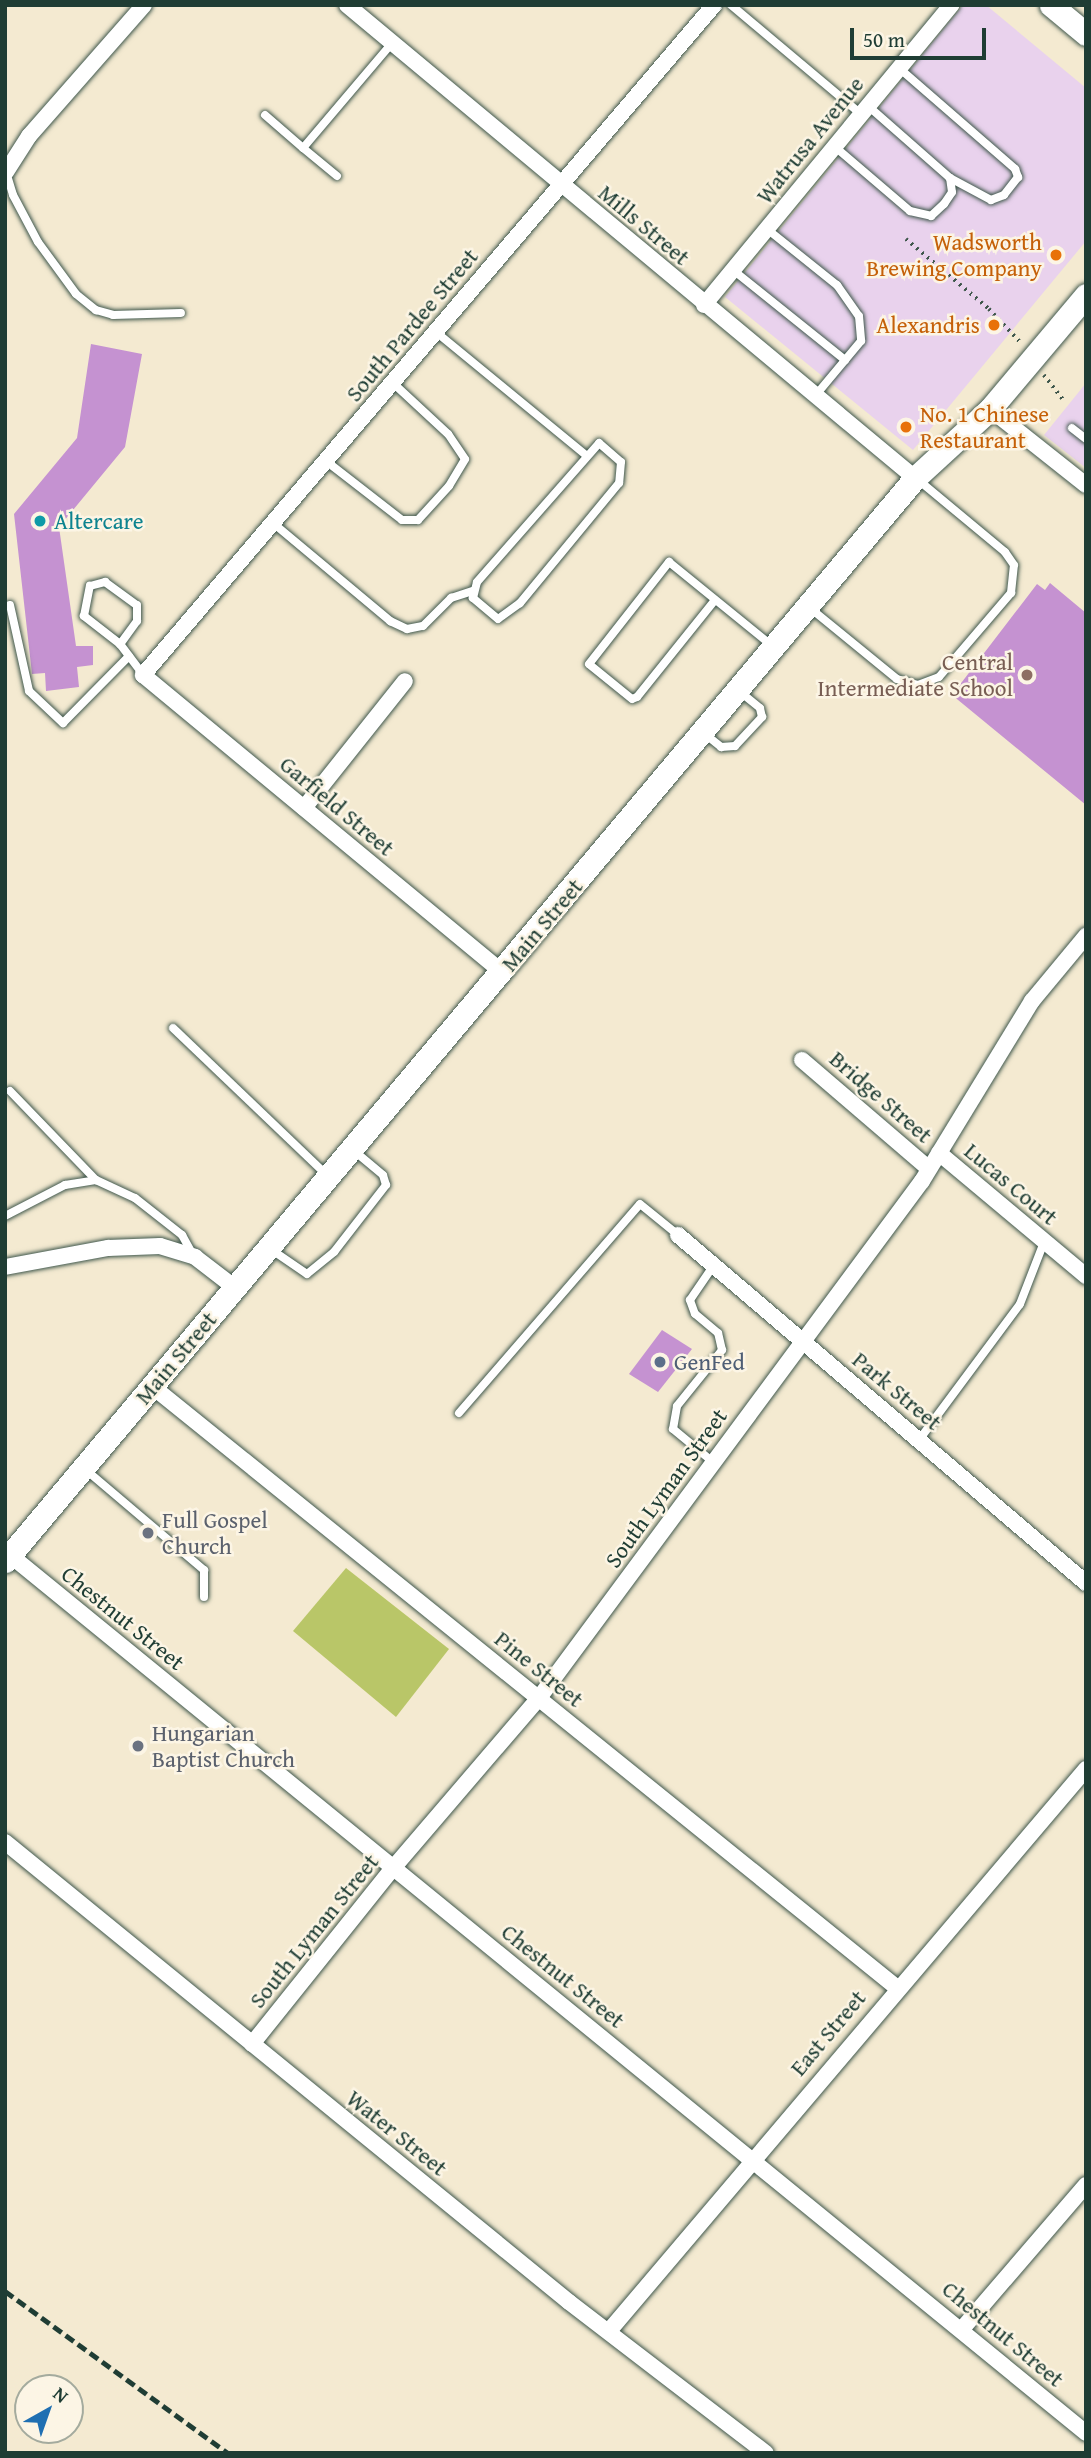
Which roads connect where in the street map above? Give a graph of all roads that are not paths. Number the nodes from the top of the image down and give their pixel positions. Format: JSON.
{"nodes":[{"id":1,"x":144,"y":5,"type":"edge"},
{"id":2,"x":347,"y":5,"type":"edge"},
{"id":3,"x":714,"y":5,"type":"edge"},
{"id":4,"x":731,"y":5,"type":"edge"},
{"id":5,"x":951,"y":5,"type":"edge"},
{"id":6,"x":1051,"y":5,"type":"edge"},
{"id":7,"x":1086,"y":34,"type":"edge"},
{"id":8,"x":392,"y":43,"type":"junction"},
{"id":9,"x":900,"y":68,"type":"junction"},
{"id":10,"x":864,"y":110,"type":"junction"},
{"id":11,"x":265,"y":115,"type":"dead end"},
{"id":12,"x":834,"y":146,"type":"junction"},
{"id":13,"x":303,"y":148,"type":"junction"},
{"id":14,"x":6,"y":172,"type":"edge"},
{"id":15,"x":337,"y":176,"type":"dead end"},
{"id":16,"x":950,"y":178,"type":"junction"},
{"id":17,"x":561,"y":185,"type":"junction"},
{"id":18,"x":767,"y":229,"type":"junction"},
{"id":19,"x":733,"y":270,"type":"junction"},
{"id":20,"x":1086,"y":295,"type":"edge"},
{"id":21,"x":705,"y":305,"type":"junction"},
{"id":22,"x":181,"y":313,"type":"dead end"},
{"id":23,"x":436,"y":332,"type":"junction"},
{"id":24,"x":845,"y":360,"type":"junction"},
{"id":25,"x":393,"y":383,"type":"junction"},
{"id":26,"x":815,"y":396,"type":"junction"},
{"id":27,"x":990,"y":409,"type":"junction"},
{"id":28,"x":1072,"y":428,"type":"dead end"},
{"id":29,"x":1086,"y":439,"type":"edge"},
{"id":30,"x":587,"y":456,"type":"junction"},
{"id":31,"x":326,"y":461,"type":"junction"},
{"id":32,"x":915,"y":478,"type":"junction"},
{"id":33,"x":1086,"y":485,"type":"edge"},
{"id":34,"x":273,"y":523,"type":"junction"},
{"id":35,"x":473,"y":591,"type":"junction"},
{"id":36,"x":715,"y":600,"type":"junction"},
{"id":37,"x":10,"y":605,"type":"dead end"},
{"id":38,"x":808,"y":606,"type":"junction"},
{"id":39,"x":120,"y":644,"type":"junction"},
{"id":40,"x":774,"y":647,"type":"junction"},
{"id":41,"x":129,"y":656,"type":"junction"},
{"id":42,"x":143,"y":675,"type":"junction"},
{"id":43,"x":405,"y":681,"type":"dead end"},
{"id":44,"x":738,"y":690,"type":"junction"},
{"id":45,"x":702,"y":732,"type":"junction"},
{"id":46,"x":304,"y":808,"type":"junction"},
{"id":47,"x":1086,"y":936,"type":"edge"},
{"id":48,"x":502,"y":972,"type":"junction"},
{"id":49,"x":173,"y":1028,"type":"dead end"},
{"id":50,"x":802,"y":1060,"type":"dead end"},
{"id":51,"x":10,"y":1091,"type":"dead end"},
{"id":52,"x":352,"y":1149,"type":"junction"},
{"id":53,"x":939,"y":1153,"type":"junction"},
{"id":54,"x":929,"y":1169,"type":"junction"},
{"id":55,"x":329,"y":1176,"type":"junction"},
{"id":56,"x":96,"y":1180,"type":"junction"},
{"id":57,"x":5,"y":1216,"type":"edge"},
{"id":58,"x":678,"y":1234,"type":"joint"},
{"id":59,"x":1045,"y":1242,"type":"junction"},
{"id":60,"x":268,"y":1248,"type":"junction"},
{"id":61,"x":195,"y":1257,"type":"junction"},
{"id":62,"x":714,"y":1265,"type":"junction"},
{"id":63,"x":5,"y":1267,"type":"edge"},
{"id":64,"x":1086,"y":1276,"type":"edge"},
{"id":65,"x":234,"y":1287,"type":"junction"},
{"id":66,"x":803,"y":1341,"type":"junction"},
{"id":67,"x":153,"y":1387,"type":"junction"},
{"id":68,"x":459,"y":1413,"type":"dead end"},
{"id":69,"x":919,"y":1440,"type":"junction"},
{"id":70,"x":713,"y":1462,"type":"junction"},
{"id":71,"x":84,"y":1468,"type":"junction"},
{"id":72,"x":8,"y":1558,"type":"edge"},
{"id":73,"x":1086,"y":1583,"type":"edge"},
{"id":74,"x":204,"y":1597,"type":"dead end"},
{"id":75,"x":539,"y":1698,"type":"junction"},
{"id":76,"x":1086,"y":1769,"type":"edge"},
{"id":77,"x":5,"y":1842,"type":"edge"},
{"id":78,"x":394,"y":1867,"type":"junction"},
{"id":79,"x":896,"y":1987,"type":"junction"},
{"id":80,"x":252,"y":2044,"type":"junction"},
{"id":81,"x":752,"y":2159,"type":"junction"},
{"id":82,"x":1086,"y":2185,"type":"edge"},
{"id":83,"x":962,"y":2329,"type":"junction"},
{"id":84,"x":609,"y":2331,"type":"junction"},
{"id":85,"x":1086,"y":2432,"type":"edge"},
{"id":86,"x":766,"y":2453,"type":"edge"}],
"edges":[{"from":1,"to":14,"type":"street"},
{"from":2,"to":8,"type":"street","name":"Mills Street"},
{"from":3,"to":17,"type":"street","name":"South Pardee Street"},
{"from":4,"to":10,"type":"lane"},
{"from":5,"to":9,"type":"street","name":"Watrusa Avenue"},
{"from":6,"to":7,"type":"main road"},
{"from":8,"to":13,"type":"lane"},
{"from":8,"to":17,"type":"street","name":"Mills Street"},
{"from":9,"to":10,"type":"street","name":"Watrusa Avenue"},
{"from":9,"to":16,"type":"lane"},
{"from":10,"to":12,"type":"street","name":"Watrusa Avenue"},
{"from":10,"to":16,"type":"lane"},
{"from":11,"to":13,"type":"lane"},
{"from":12,"to":16,"type":"lane"},
{"from":12,"to":18,"type":"street","name":"Watrusa Avenue"},
{"from":13,"to":15,"type":"lane"},
{"from":14,"to":22,"type":"lane"},
{"from":17,"to":21,"type":"street","name":"Mills Street"},
{"from":17,"to":23,"type":"street","name":"South Pardee Street"},
{"from":18,"to":19,"type":"street","name":"Watrusa Avenue"},
{"from":18,"to":24,"type":"lane"},
{"from":19,"to":21,"type":"street","name":"Watrusa Avenue"},
{"from":19,"to":24,"type":"lane"},
{"from":20,"to":27,"type":"main road","name":"Main Street"},
{"from":21,"to":26,"type":"street","name":"Mills Street"},
{"from":23,"to":25,"type":"street","name":"South Pardee Street"},
{"from":23,"to":30,"type":"lane"},
{"from":24,"to":26,"type":"lane"},
{"from":25,"to":31,"type":"street","name":"South Pardee Street"},
{"from":25,"to":31,"type":"lane"},
{"from":26,"to":32,"type":"street","name":"Mills Street"},
{"from":27,"to":32,"type":"main road","name":"Main Street"},
{"from":27,"to":33,"type":"street"},
{"from":28,"to":29,"type":"lane"},
{"from":30,"to":35,"type":"lane"},
{"from":30,"to":35,"type":"lane"},
{"from":31,"to":34,"type":"street","name":"South Pardee Street"},
{"from":32,"to":38,"type":"main road","name":"Main Street"},
{"from":32,"to":38,"type":"lane"},
{"from":34,"to":35,"type":"lane"},
{"from":34,"to":42,"type":"street","name":"South Pardee Street"},
{"from":36,"to":36,"type":"lane"},
{"from":36,"to":40,"type":"lane"},
{"from":37,"to":41,"type":"lane"},
{"from":38,"to":40,"type":"main road","name":"Main Street"},
{"from":39,"to":39,"type":"lane"},
{"from":39,"to":41,"type":"lane"},
{"from":40,"to":44,"type":"main road","name":"Main Street"},
{"from":41,"to":42,"type":"lane"},
{"from":42,"to":46,"type":"street","name":"Garfield Street"},
{"from":43,"to":46,"type":"street"},
{"from":44,"to":45,"type":"main road","name":"Main Street"},
{"from":44,"to":45,"type":"lane"},
{"from":45,"to":48,"type":"main road","name":"Main Street"},
{"from":46,"to":48,"type":"street","name":"Garfield Street"},
{"from":47,"to":53,"type":"street","name":"South Lyman Street"},
{"from":48,"to":52,"type":"main road","name":"Main Street"},
{"from":49,"to":55,"type":"lane"},
{"from":50,"to":54,"type":"street","name":"Bridge Street"},
{"from":51,"to":56,"type":"lane"},
{"from":52,"to":55,"type":"main road","name":"Main Street"},
{"from":52,"to":60,"type":"lane"},
{"from":53,"to":54,"type":"street","name":"South Lyman Street"},
{"from":53,"to":59,"type":"street","name":"Lucas Court"},
{"from":54,"to":66,"type":"street","name":"South Lyman Street"},
{"from":55,"to":60,"type":"main road","name":"Main Street"},
{"from":56,"to":57,"type":"lane"},
{"from":56,"to":61,"type":"lane"},
{"from":58,"to":62,"type":"street","name":"Park Street"},
{"from":58,"to":68,"type":"lane"},
{"from":59,"to":64,"type":"street","name":"Lucas Court"},
{"from":59,"to":69,"type":"lane"},
{"from":60,"to":65,"type":"main road","name":"Main Street"},
{"from":61,"to":63,"type":"street"},
{"from":61,"to":65,"type":"street"},
{"from":62,"to":66,"type":"street","name":"Park Street"},
{"from":62,"to":70,"type":"lane"},
{"from":65,"to":67,"type":"main road","name":"Main Street"},
{"from":66,"to":69,"type":"street","name":"Park Street"},
{"from":66,"to":70,"type":"street","name":"South Lyman Street"},
{"from":67,"to":71,"type":"main road","name":"Main Street"},
{"from":67,"to":75,"type":"street","name":"Pine Street"},
{"from":69,"to":73,"type":"street","name":"Park Street"},
{"from":70,"to":75,"type":"street","name":"South Lyman Street"},
{"from":71,"to":72,"type":"main road","name":"Main Street"},
{"from":71,"to":74,"type":"lane"},
{"from":72,"to":78,"type":"street","name":"Chestnut Street"},
{"from":75,"to":78,"type":"street","name":"South Lyman Street"},
{"from":75,"to":79,"type":"street","name":"Pine Street"},
{"from":76,"to":79,"type":"street","name":"East Street"},
{"from":77,"to":80,"type":"street","name":"Water Street"},
{"from":78,"to":80,"type":"street","name":"South Lyman Street"},
{"from":78,"to":81,"type":"street","name":"Chestnut Street"},
{"from":79,"to":81,"type":"street","name":"East Street"},
{"from":80,"to":84,"type":"street","name":"Water Street"},
{"from":81,"to":83,"type":"street","name":"Chestnut Street"},
{"from":81,"to":84,"type":"street","name":"East Street"},
{"from":82,"to":83,"type":"street"},
{"from":83,"to":85,"type":"street","name":"Chestnut Street"},
{"from":84,"to":86,"type":"street","name":"Water Street"}]}
